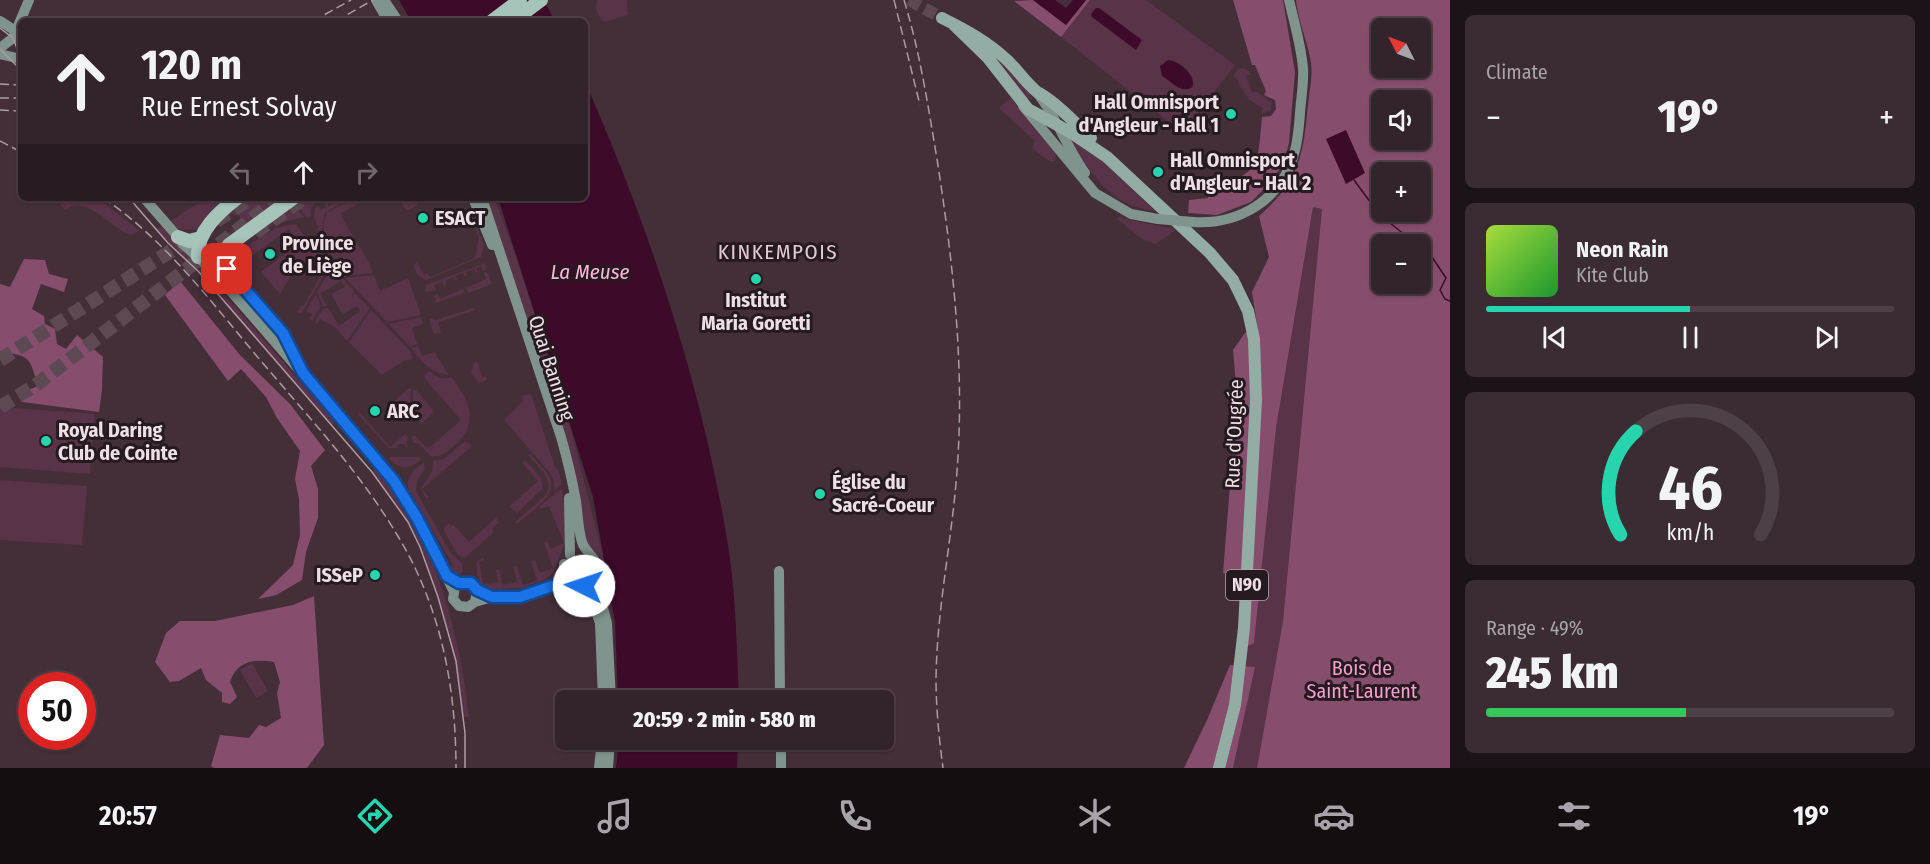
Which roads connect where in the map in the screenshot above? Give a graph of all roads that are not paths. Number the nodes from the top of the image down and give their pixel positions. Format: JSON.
{"nodes":[{"id":1,"x":29,"y":0,"type":"edge"},
{"id":2,"x":376,"y":0,"type":"edge"},
{"id":3,"x":384,"y":0,"type":"edge"},
{"id":4,"x":520,"y":0,"type":"edge"},
{"id":5,"x":541,"y":0,"type":"edge"},
{"id":6,"x":1289,"y":0,"type":"edge"},
{"id":7,"x":23,"y":18,"type":"edge"},
{"id":8,"x":386,"y":18,"type":"edge"},
{"id":9,"x":396,"y":18,"type":"edge"},
{"id":10,"x":496,"y":18,"type":"edge"},
{"id":11,"x":517,"y":18,"type":"edge"},
{"id":12,"x":942,"y":18,"type":"tunnel mouth"},
{"id":13,"x":2,"y":23,"type":"edge"},
{"id":14,"x":954,"y":25,"type":"junction"},
{"id":15,"x":18,"y":28,"type":"edge"},
{"id":16,"x":18,"y":30,"type":"edge"},
{"id":17,"x":0,"y":48,"type":"edge"},
{"id":18,"x":0,"y":54,"type":"edge"},
{"id":19,"x":18,"y":58,"type":"edge"},
{"id":20,"x":1038,"y":93,"type":"junction"},
{"id":21,"x":1021,"y":100,"type":"junction"},
{"id":22,"x":1055,"y":123,"type":"junction"},
{"id":23,"x":1107,"y":157,"type":"junction"},
{"id":24,"x":1106,"y":199,"type":"junction"},
{"id":25,"x":147,"y":201,"type":"edge"},
{"id":26,"x":233,"y":201,"type":"edge"},
{"id":27,"x":288,"y":201,"type":"edge"},
{"id":28,"x":474,"y":201,"type":"edge"},
{"id":29,"x":484,"y":201,"type":"edge"},
{"id":30,"x":178,"y":237,"type":"joint"},
{"id":31,"x":199,"y":248,"type":"junction"},
{"id":32,"x":227,"y":269,"type":"junction"},
{"id":33,"x":265,"y":331,"type":"junction"},
{"id":34,"x":283,"y":333,"type":"junction"},
{"id":35,"x":303,"y":373,"type":"junction"},
{"id":36,"x":588,"y":552,"type":"junction"},
{"id":37,"x":567,"y":560,"type":"junction"},
{"id":38,"x":779,"y":572,"type":"dead end"},
{"id":39,"x":595,"y":579,"type":"junction"},
{"id":40,"x":569,"y":582,"type":"junction"},
{"id":41,"x":456,"y":586,"type":"junction"},
{"id":42,"x":584,"y":586,"type":"junction"},
{"id":43,"x":477,"y":590,"type":"junction"},
{"id":44,"x":537,"y":590,"type":"junction"},
{"id":45,"x":492,"y":597,"type":"junction"},
{"id":46,"x":475,"y":602,"type":"junction"},
{"id":47,"x":603,"y":690,"type":"edge"},
{"id":48,"x":610,"y":690,"type":"edge"},
{"id":49,"x":780,"y":690,"type":"edge"},
{"id":50,"x":601,"y":750,"type":"edge"},
{"id":51,"x":609,"y":750,"type":"edge"},
{"id":52,"x":781,"y":750,"type":"edge"},
{"id":53,"x":599,"y":768,"type":"edge"},
{"id":54,"x":608,"y":768,"type":"edge"},
{"id":55,"x":781,"y":768,"type":"edge"},
{"id":56,"x":1219,"y":768,"type":"edge"}],
"edges":[{"from":1,"to":7,"type":"main road"},
{"from":2,"to":8,"type":"main road"},
{"from":3,"to":9,"type":"main road"},
{"from":4,"to":10,"type":"highway"},
{"from":5,"to":11,"type":"highway"},
{"from":6,"to":24,"type":"main road","bridge":true},
{"from":12,"to":14,"type":"main road","name":"Rue d'Ougrée","number":"N90"},
{"from":13,"to":15,"type":"main road"},
{"from":14,"to":20,"type":"main road","name":"Rue d'Ougrée","number":"N90"},
{"from":14,"to":21,"type":"main road","name":"Rue d'Ougrée","number":"N90"},
{"from":16,"to":17,"type":"main road"},
{"from":18,"to":19,"type":"main road"},
{"from":20,"to":21,"type":"main road"},
{"from":20,"to":22,"type":"main road"},
{"from":20,"to":23,"type":"main road","name":"Rue d'Ougrée","number":"N90"},
{"from":21,"to":22,"type":"main road","name":"Rue d'Ougrée","number":"N90"},
{"from":21,"to":24,"type":"main road"},
{"from":22,"to":23,"type":"main road","name":"Rue d'Ougrée","number":"N90"},
{"from":22,"to":24,"type":"main road"},
{"from":23,"to":56,"type":"main road","name":"Rue d'Ougrée","number":"N90"},
{"from":25,"to":30,"type":"main road"},
{"from":26,"to":31,"type":"highway"},
{"from":27,"to":32,"type":"highway"},
{"from":28,"to":37,"type":"main road","name":"Quai Banning"},
{"from":29,"to":36,"type":"main road","name":"Quai Banning"},
{"from":30,"to":31,"type":"highway"},
{"from":31,"to":32,"type":"main road"},
{"from":31,"to":33,"type":"main road"},
{"from":32,"to":34,"type":"main road"},
{"from":33,"to":34,"type":"main road"},
{"from":33,"to":35,"type":"main road"},
{"from":34,"to":35,"type":"main road"},
{"from":35,"to":41,"type":"main road"},
{"from":36,"to":37,"type":"main road"},
{"from":36,"to":39,"type":"main road","name":"Quai Banning"},
{"from":37,"to":40,"type":"main road","name":"Quai Banning"},
{"from":37,"to":44,"type":"main road"},
{"from":38,"to":49,"type":"main road"},
{"from":39,"to":42,"type":"main road"},
{"from":39,"to":48,"type":"main road"},
{"from":40,"to":42,"type":"main road"},
{"from":40,"to":44,"type":"main road"},
{"from":41,"to":43,"type":"main road"},
{"from":41,"to":46,"type":"main road"},
{"from":42,"to":47,"type":"main road"},
{"from":43,"to":45,"type":"main road"},
{"from":43,"to":46,"type":"main road"},
{"from":44,"to":45,"type":"main road"},
{"from":45,"to":46,"type":"main road"},
{"from":50,"to":53,"type":"main road"},
{"from":51,"to":54,"type":"main road"},
{"from":52,"to":55,"type":"main road"}]}
